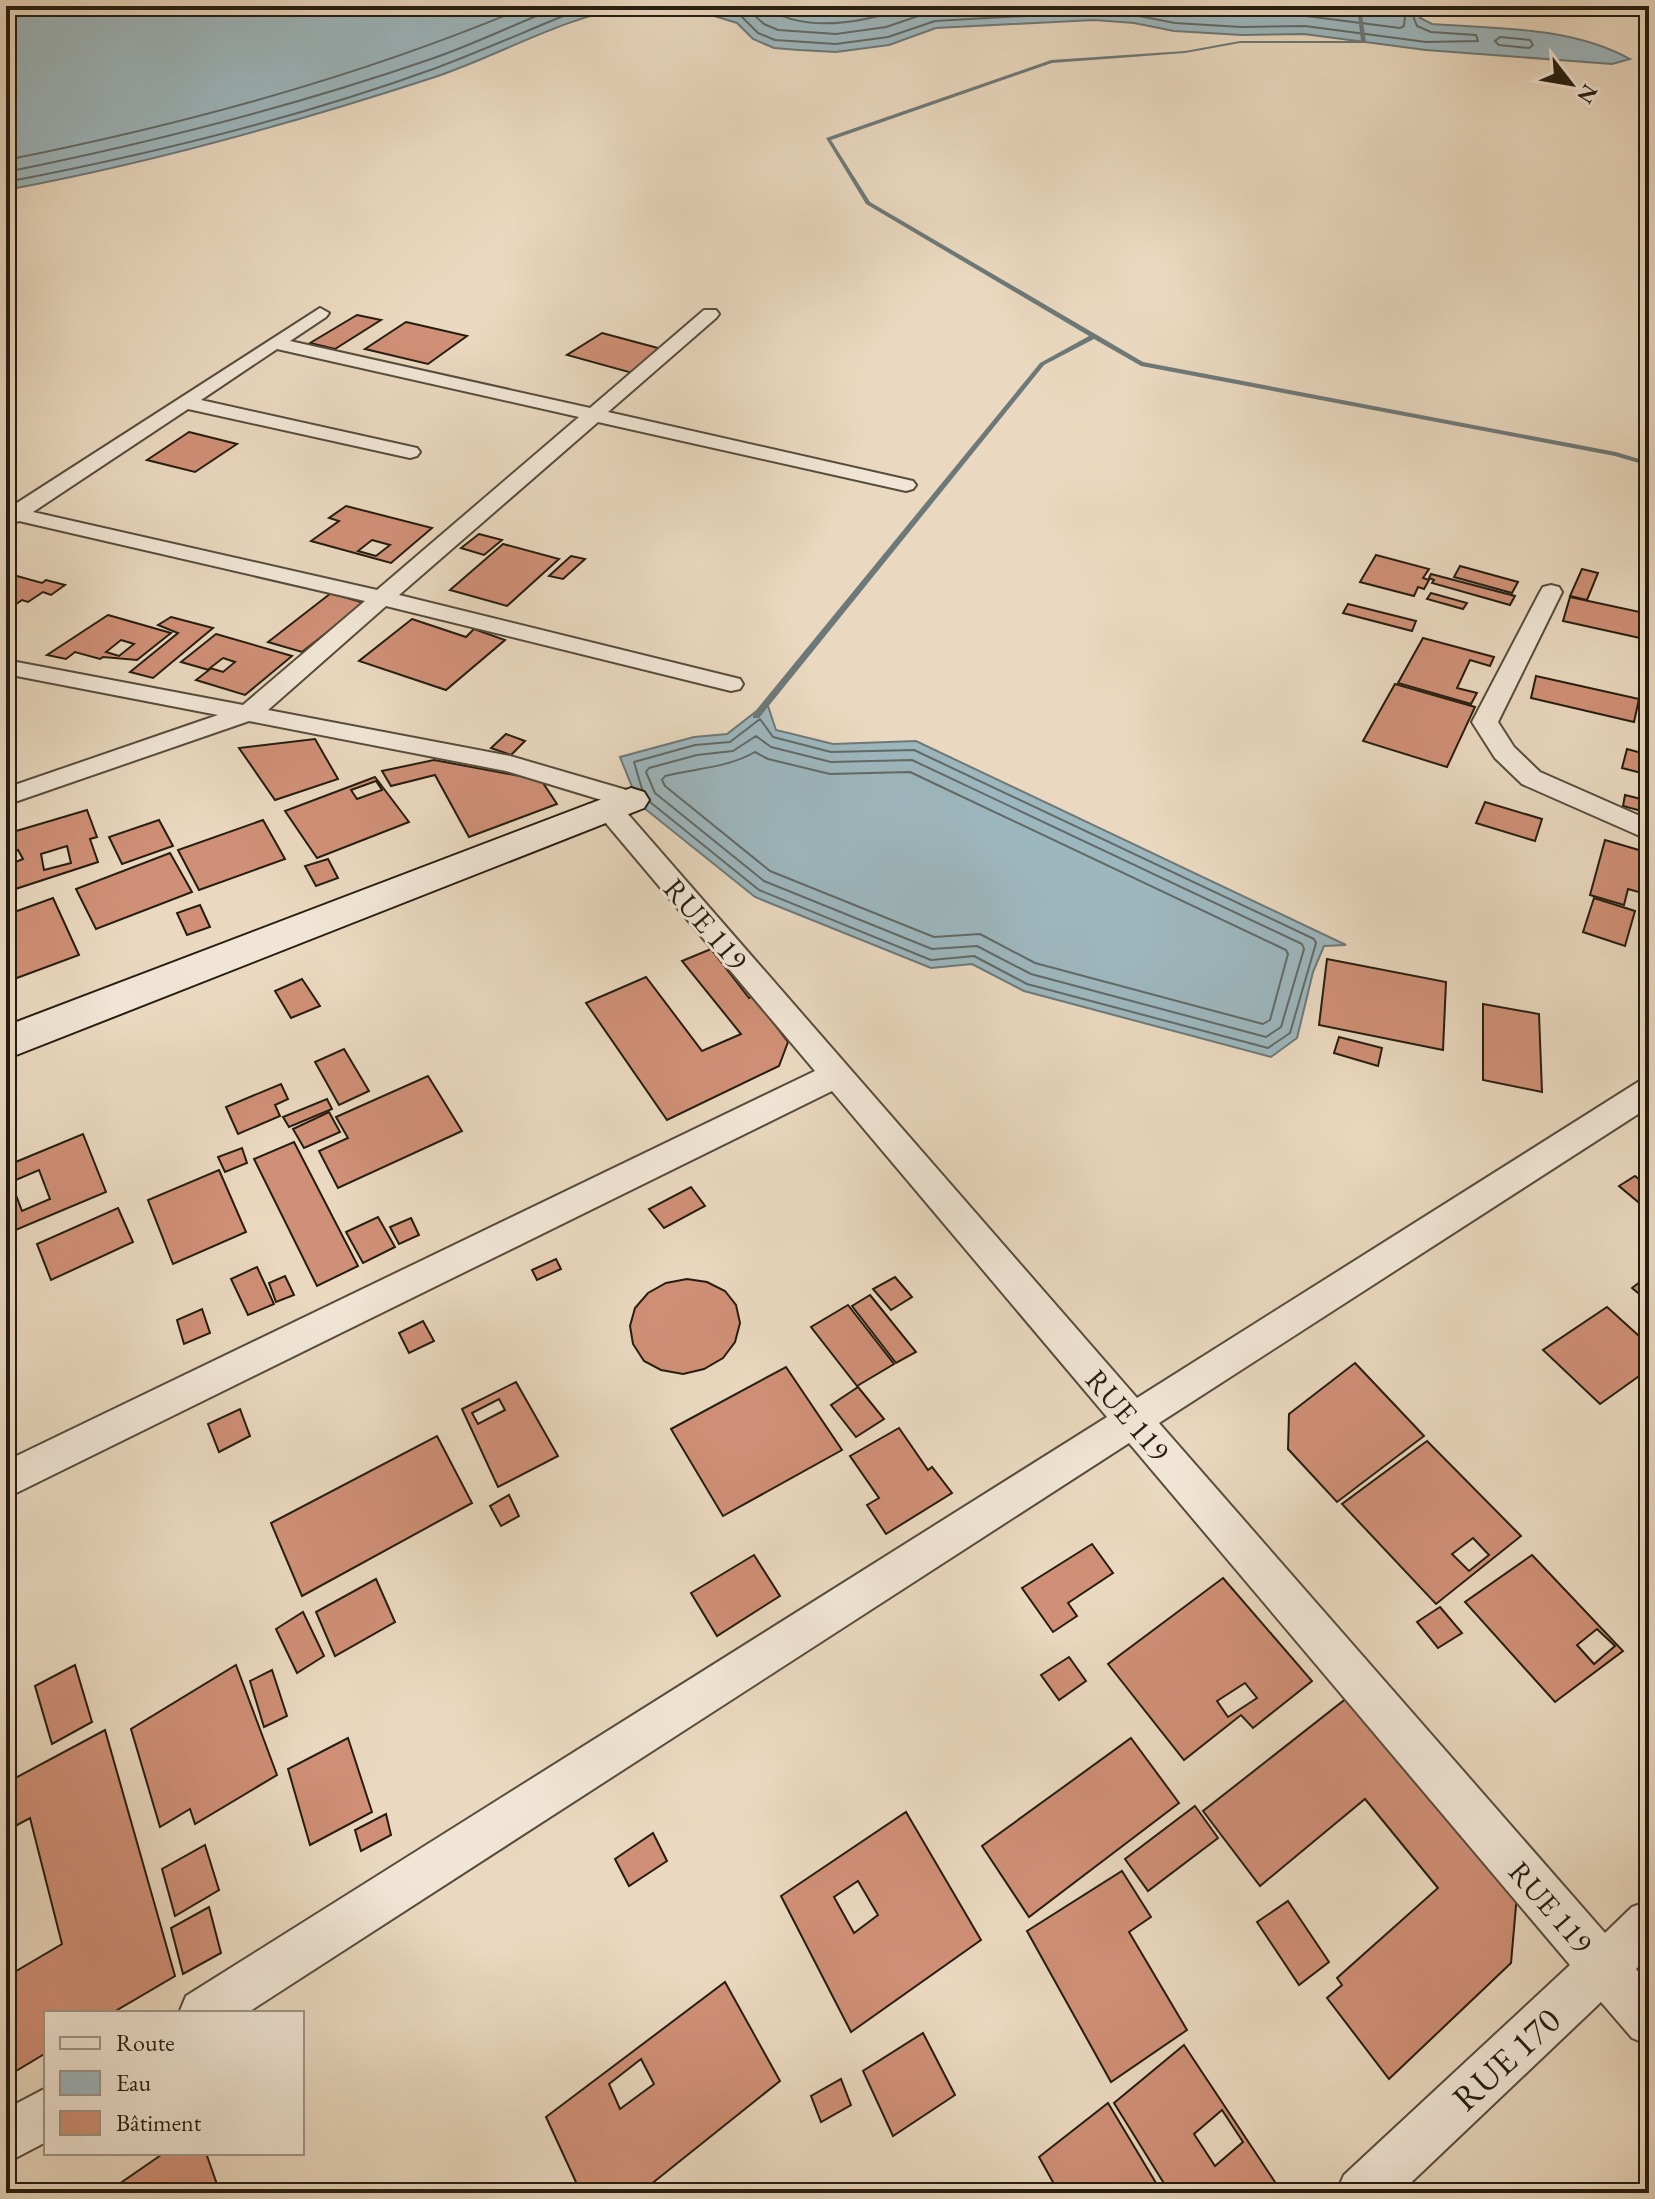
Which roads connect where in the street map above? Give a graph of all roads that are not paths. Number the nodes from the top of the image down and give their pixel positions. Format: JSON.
{"nodes":[{"id":1,"x":320,"y":313,"type":"dead end"},
{"id":2,"x":710,"y":314,"type":"dead end"},
{"id":3,"x":274,"y":343,"type":"junction"},
{"id":4,"x":185,"y":402,"type":"junction"},
{"id":5,"x":593,"y":415,"type":"junction"},
{"id":6,"x":410,"y":452,"type":"dead end"},
{"id":7,"x":906,"y":485,"type":"dead end"},
{"id":8,"x":11,"y":517,"type":"edge"},
{"id":9,"x":1551,"y":592,"type":"dead end"},
{"id":10,"x":382,"y":598,"type":"junction"},
{"id":11,"x":6,"y":667,"type":"edge"},
{"id":12,"x":731,"y":684,"type":"dead end"},
{"id":13,"x":249,"y":713,"type":"junction"},
{"id":14,"x":6,"y":797,"type":"edge"},
{"id":15,"x":619,"y":805,"type":"junction"},
{"id":16,"x":1649,"y":831,"type":"edge"},
{"id":17,"x":6,"y":1043,"type":"edge"},
{"id":18,"x":836,"y":1075,"type":"junction"},
{"id":19,"x":1649,"y":1091,"type":"edge"},
{"id":20,"x":1133,"y":1420,"type":"junction"},
{"id":21,"x":6,"y":1480,"type":"edge"},
{"id":22,"x":1649,"y":1924,"type":"edge"},
{"id":23,"x":1603,"y":1967,"type":"junction"},
{"id":24,"x":206,"y":2011,"type":"edge"},
{"id":25,"x":1649,"y":2021,"type":"edge"},
{"id":26,"x":44,"y":2114,"type":"edge"},
{"id":27,"x":6,"y":2138,"type":"edge"},
{"id":28,"x":1362,"y":2193,"type":"edge"}],
"edges":[{"from":1,"to":3,"type":"street"},
{"from":2,"to":5,"type":"street"},
{"from":3,"to":4,"type":"street"},
{"from":3,"to":5,"type":"street"},
{"from":4,"to":6,"type":"street"},
{"from":4,"to":8,"type":"street"},
{"from":5,"to":7,"type":"street"},
{"from":5,"to":10,"type":"street"},
{"from":8,"to":10,"type":"street"},
{"from":9,"to":16,"type":"street"},
{"from":10,"to":12,"type":"street"},
{"from":10,"to":13,"type":"street"},
{"from":11,"to":13,"type":"street"},
{"from":13,"to":14,"type":"street"},
{"from":13,"to":15,"type":"street"},
{"from":15,"to":17,"type":"street"},
{"from":15,"to":18,"type":"street","name":"RUE 119"},
{"from":18,"to":20,"type":"street","name":"RUE 119"},
{"from":18,"to":21,"type":"street"},
{"from":19,"to":20,"type":"street"},
{"from":20,"to":23,"type":"street","name":"RUE 119"},
{"from":20,"to":24,"type":"street"},
{"from":22,"to":23,"type":"street","name":"RUE 170"},
{"from":23,"to":25,"type":"street","name":"RUE 119"},
{"from":23,"to":28,"type":"street","name":"RUE 170"},
{"from":26,"to":27,"type":"street"}]}
